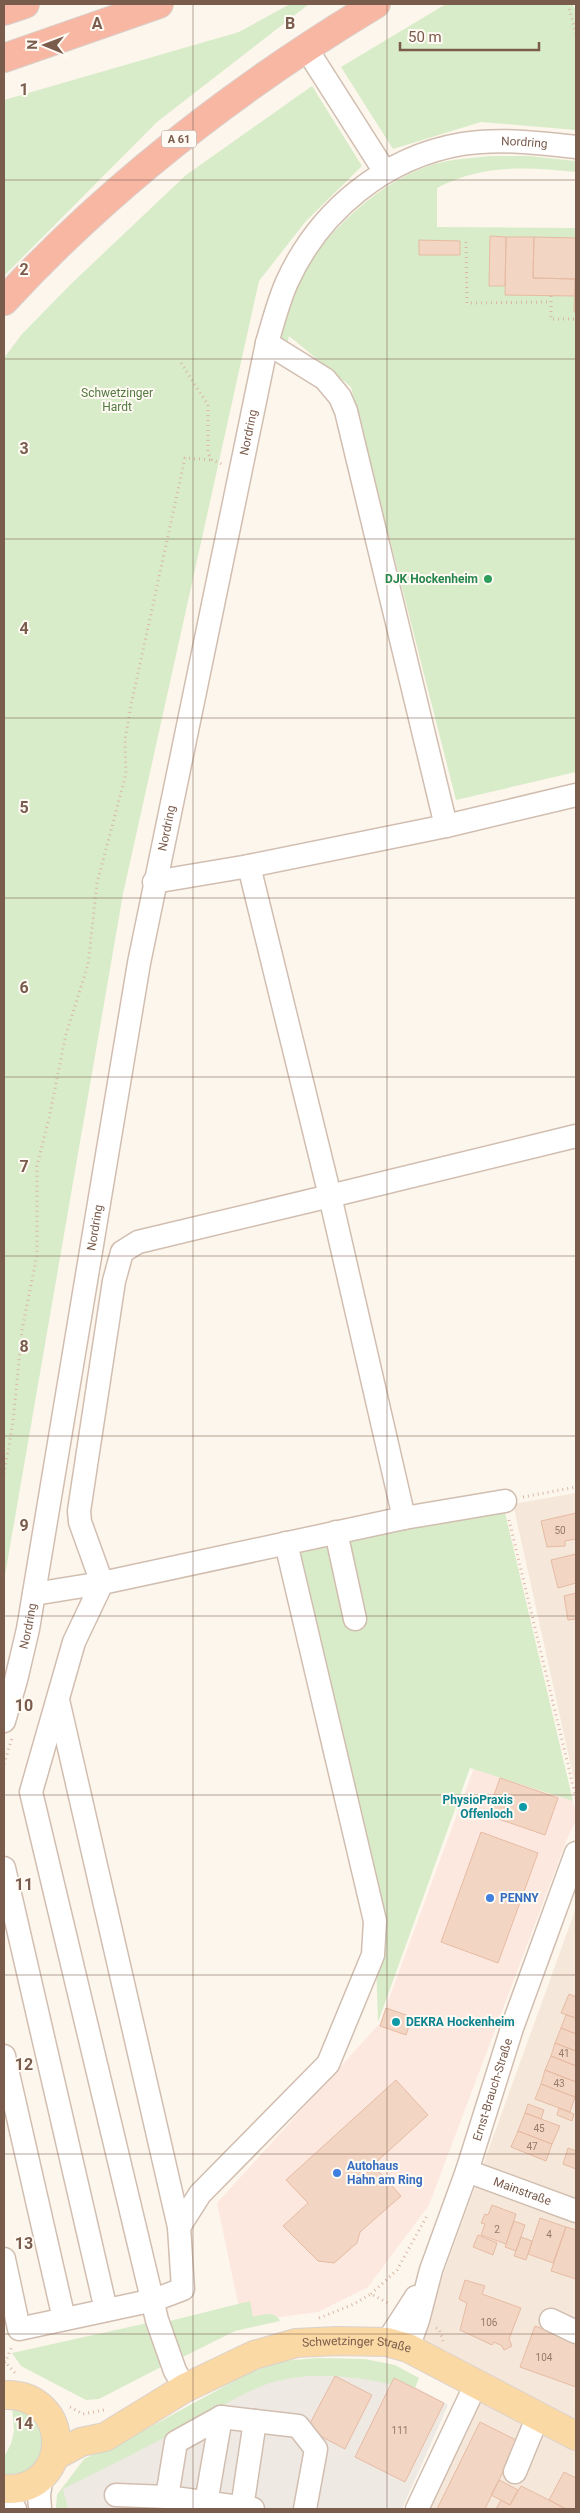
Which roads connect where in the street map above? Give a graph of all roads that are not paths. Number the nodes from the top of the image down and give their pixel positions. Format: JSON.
{"nodes":[{"id":1,"x":25,"y":4,"type":"edge"},
{"id":2,"x":159,"y":4,"type":"edge"},
{"id":3,"x":376,"y":4,"type":"edge"},
{"id":4,"x":4,"y":11,"type":"edge"},
{"id":5,"x":306,"y":48,"type":"junction"},
{"id":6,"x":4,"y":58,"type":"edge"},
{"id":7,"x":576,"y":147,"type":"edge"},
{"id":8,"x":385,"y":172,"type":"junction"},
{"id":9,"x":4,"y":301,"type":"edge"},
{"id":10,"x":267,"y":344,"type":"junction"},
{"id":11,"x":576,"y":795,"type":"edge"},
{"id":12,"x":446,"y":826,"type":"junction"},
{"id":13,"x":249,"y":866,"type":"junction"},
{"id":14,"x":154,"y":882,"type":"junction"},
{"id":15,"x":576,"y":1136,"type":"edge"},
{"id":16,"x":330,"y":1196,"type":"junction"},
{"id":17,"x":504,"y":1501,"type":"road end"},
{"id":18,"x":404,"y":1518,"type":"junction"},
{"id":19,"x":336,"y":1532,"type":"junction"},
{"id":20,"x":286,"y":1543,"type":"junction"},
{"id":21,"x":102,"y":1583,"type":"junction"},
{"id":22,"x":34,"y":1594,"type":"junction"},
{"id":23,"x":355,"y":1619,"type":"dead end"},
{"id":24,"x":58,"y":1699,"type":"junction"},
{"id":25,"x":4,"y":1721,"type":"edge"},
{"id":26,"x":576,"y":1853,"type":"edge"},
{"id":27,"x":4,"y":1868,"type":"edge"},
{"id":28,"x":4,"y":2056,"type":"edge"},
{"id":29,"x":467,"y":2171,"type":"junction"},
{"id":30,"x":576,"y":2211,"type":"edge"},
{"id":31,"x":179,"y":2227,"type":"junction"},
{"id":32,"x":4,"y":2259,"type":"edge"},
{"id":33,"x":154,"y":2300,"type":"junction"},
{"id":34,"x":106,"y":2310,"type":"junction"},
{"id":35,"x":64,"y":2319,"type":"junction"},
{"id":36,"x":551,"y":2320,"type":"dead end"},
{"id":37,"x":576,"y":2332,"type":"edge"},
{"id":38,"x":397,"y":2345,"type":"junction"},
{"id":39,"x":476,"y":2384,"type":"junction"},
{"id":40,"x":185,"y":2388,"type":"junction"},
{"id":41,"x":7,"y":2390,"type":"edge"},
{"id":42,"x":538,"y":2416,"type":"junction"},
{"id":43,"x":221,"y":2417,"type":"junction"},
{"id":44,"x":131,"y":2419,"type":"junction"},
{"id":45,"x":52,"y":2421,"type":"junction"},
{"id":46,"x":255,"y":2421,"type":"junction"},
{"id":47,"x":576,"y":2436,"type":"edge"},
{"id":48,"x":48,"y":2466,"type":"junction"},
{"id":49,"x":515,"y":2472,"type":"dead end"},
{"id":50,"x":4,"y":2489,"type":"edge"},
{"id":51,"x":4,"y":2494,"type":"edge"},
{"id":52,"x":167,"y":2497,"type":"junction"},
{"id":53,"x":124,"y":2500,"type":"edge"},
{"id":54,"x":206,"y":2502,"type":"junction"},
{"id":55,"x":247,"y":2508,"type":"edge"},
{"id":56,"x":15,"y":2509,"type":"edge"},
{"id":57,"x":40,"y":2509,"type":"edge"},
{"id":58,"x":305,"y":2509,"type":"edge"},
{"id":59,"x":417,"y":2509,"type":"edge"}],
"edges":[{"from":1,"to":4,"type":"highway"},
{"from":2,"to":6,"type":"highway"},
{"from":3,"to":5,"type":"highway","number":"A 61"},
{"from":5,"to":8,"type":"street"},
{"from":5,"to":9,"type":"highway","number":"A 61"},
{"from":7,"to":8,"type":"street","name":"Nordring"},
{"from":8,"to":10,"type":"street","name":"Nordring"},
{"from":10,"to":12,"type":"street"},
{"from":10,"to":14,"type":"street","name":"Nordring"},
{"from":11,"to":12,"type":"street"},
{"from":12,"to":13,"type":"street"},
{"from":13,"to":14,"type":"street"},
{"from":13,"to":16,"type":"street"},
{"from":14,"to":22,"type":"street","name":"Nordring"},
{"from":15,"to":16,"type":"street"},
{"from":16,"to":18,"type":"street"},
{"from":16,"to":21,"type":"street"},
{"from":17,"to":18,"type":"street"},
{"from":18,"to":19,"type":"street"},
{"from":19,"to":20,"type":"street"},
{"from":19,"to":23,"type":"street"},
{"from":20,"to":21,"type":"street"},
{"from":20,"to":31,"type":"street"},
{"from":21,"to":22,"type":"street"},
{"from":21,"to":24,"type":"street"},
{"from":22,"to":25,"type":"street","name":"Nordring"},
{"from":24,"to":31,"type":"street"},
{"from":24,"to":33,"type":"street"},
{"from":26,"to":29,"type":"street","name":"Ernst-Brauch-Straße"},
{"from":27,"to":34,"type":"street"},
{"from":28,"to":35,"type":"street"},
{"from":29,"to":30,"type":"street","name":"Mainstraße"},
{"from":29,"to":38,"type":"street","name":"Ernst-Brauch-Straße"},
{"from":31,"to":33,"type":"street"},
{"from":32,"to":35,"type":"street"},
{"from":33,"to":34,"type":"street"},
{"from":33,"to":40,"type":"street"},
{"from":34,"to":35,"type":"street"},
{"from":36,"to":37,"type":"street"},
{"from":38,"to":39,"type":"main road","name":"Schwetzinger Straße"},
{"from":38,"to":40,"type":"main road","name":"Schwetzinger Straße"},
{"from":39,"to":42,"type":"main road","name":"Schwetzinger Straße"},
{"from":39,"to":59,"type":"street"},
{"from":40,"to":44,"type":"main road","name":"Schwetzinger Straße"},
{"from":41,"to":45,"type":"main road"},
{"from":42,"to":47,"type":"main road","name":"Schwetzinger Straße"},
{"from":42,"to":49,"type":"street"},
{"from":43,"to":46,"type":"street"},
{"from":43,"to":52,"type":"street"},
{"from":43,"to":54,"type":"street"},
{"from":44,"to":45,"type":"main road"},
{"from":44,"to":48,"type":"main road","name":"Schwetzinger Straße"},
{"from":45,"to":48,"type":"main road"},
{"from":46,"to":55,"type":"street"},
{"from":46,"to":58,"type":"street"},
{"from":48,"to":50,"type":"main road","name":"Schwetzinger Straße"},
{"from":48,"to":57,"type":"street"},
{"from":51,"to":56,"type":"street"},
{"from":52,"to":53,"type":"street"},
{"from":52,"to":54,"type":"street"},
{"from":54,"to":55,"type":"street"}]}
